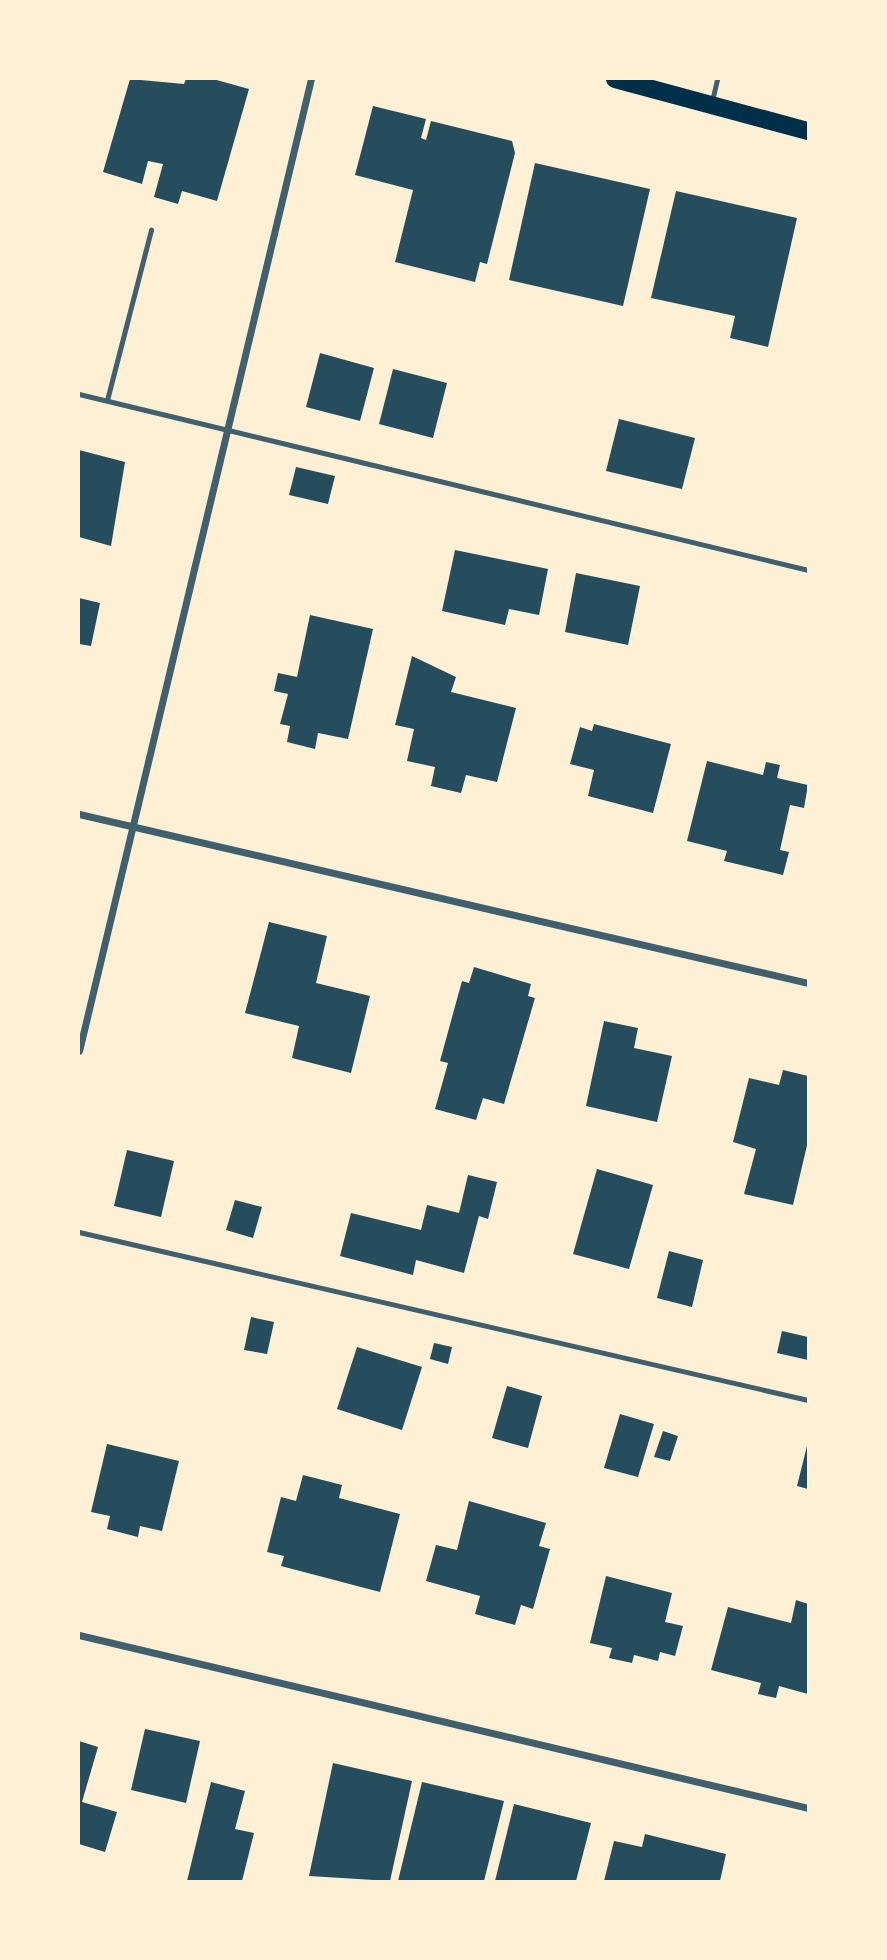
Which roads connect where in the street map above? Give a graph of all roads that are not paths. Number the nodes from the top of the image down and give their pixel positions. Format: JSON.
{"nodes":[{"id":1,"x":311,"y":79,"type":"edge"},
{"id":2,"x":615,"y":79,"type":"edge"},
{"id":3,"x":717,"y":79,"type":"edge"},
{"id":4,"x":711,"y":104,"type":"junction"},
{"id":5,"x":808,"y":131,"type":"edge"},
{"id":6,"x":150,"y":230,"type":"dead end"},
{"id":7,"x":79,"y":394,"type":"edge"},
{"id":8,"x":107,"y":400,"type":"junction"},
{"id":9,"x":227,"y":429,"type":"junction"},
{"id":10,"x":808,"y":570,"type":"edge"},
{"id":11,"x":79,"y":814,"type":"edge"},
{"id":12,"x":132,"y":828,"type":"junction"},
{"id":13,"x":808,"y":983,"type":"edge"},
{"id":14,"x":79,"y":1051,"type":"edge"},
{"id":15,"x":79,"y":1232,"type":"edge"},
{"id":16,"x":808,"y":1400,"type":"edge"},
{"id":17,"x":79,"y":1635,"type":"edge"},
{"id":18,"x":808,"y":1808,"type":"edge"}],
"edges":[{"from":1,"to":9,"type":"street"},
{"from":2,"to":4,"type":"main road"},
{"from":3,"to":4,"type":"lane"},
{"from":4,"to":5,"type":"main road"},
{"from":6,"to":8,"type":"lane"},
{"from":7,"to":8,"type":"lane"},
{"from":8,"to":9,"type":"lane"},
{"from":9,"to":10,"type":"lane"},
{"from":9,"to":12,"type":"street"},
{"from":11,"to":12,"type":"street"},
{"from":12,"to":13,"type":"street"},
{"from":12,"to":14,"type":"street"},
{"from":15,"to":16,"type":"lane"},
{"from":17,"to":18,"type":"street"}]}
